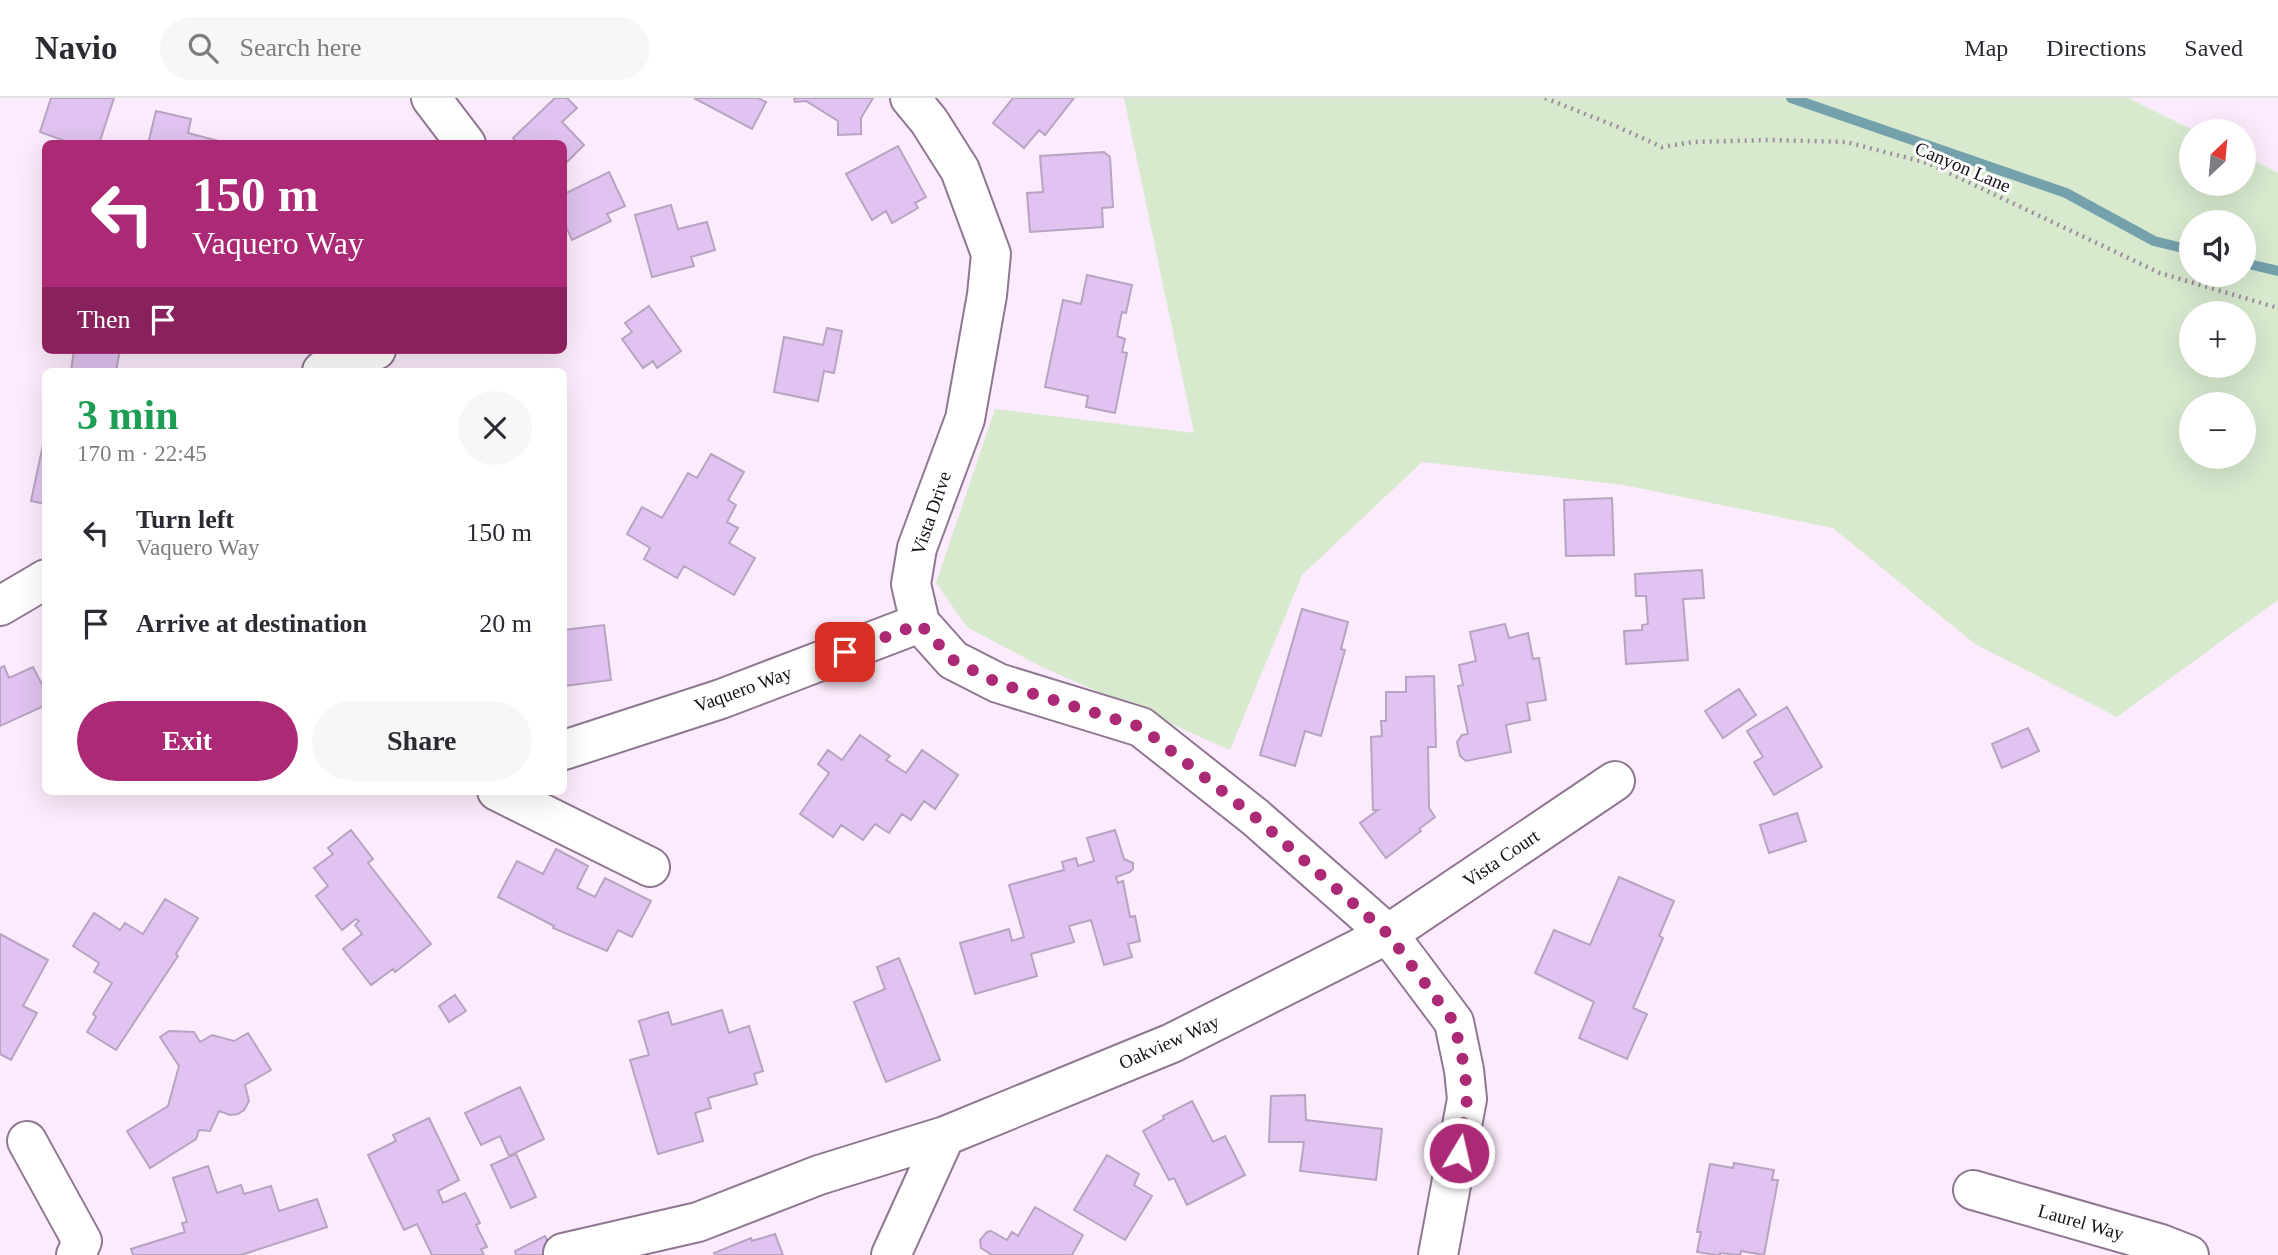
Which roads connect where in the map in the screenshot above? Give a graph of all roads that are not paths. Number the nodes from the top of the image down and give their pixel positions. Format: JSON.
{"nodes":[{"id":1,"x":431,"y":98,"type":"edge"},
{"id":2,"x":910,"y":98,"type":"edge"},
{"id":3,"x":463,"y":140,"type":"edge"},
{"id":4,"x":359,"y":354,"type":"edge"},
{"id":5,"x":325,"y":368,"type":"edge"},
{"id":6,"x":42,"y":581,"type":"edge"},
{"id":7,"x":0,"y":606,"type":"edge"},
{"id":8,"x":920,"y":624,"type":"junction"},
{"id":9,"x":567,"y":749,"type":"edge"},
{"id":10,"x":1615,"y":781,"type":"dead end"},
{"id":11,"x":504,"y":795,"type":"edge"},
{"id":12,"x":650,"y":867,"type":"dead end"},
{"id":13,"x":1388,"y":934,"type":"junction"},
{"id":14,"x":945,"y":1136,"type":"junction"},
{"id":15,"x":27,"y":1141,"type":"dead end"},
{"id":16,"x":1973,"y":1190,"type":"dead end"},
{"id":17,"x":563,"y":1254,"type":"edge"},
{"id":18,"x":76,"y":1255,"type":"edge"},
{"id":19,"x":891,"y":1255,"type":"edge"},
{"id":20,"x":1438,"y":1255,"type":"edge"},
{"id":21,"x":2189,"y":1255,"type":"edge"}],
"edges":[{"from":1,"to":3,"type":"street"},
{"from":2,"to":8,"type":"street","name":"Vista Drive"},
{"from":4,"to":5,"type":"street"},
{"from":6,"to":7,"type":"street"},
{"from":8,"to":9,"type":"street","name":"Vaquero Way"},
{"from":8,"to":13,"type":"street","name":"Vista Drive"},
{"from":10,"to":13,"type":"street","name":"Vista Court"},
{"from":11,"to":12,"type":"street"},
{"from":13,"to":14,"type":"street","name":"Oakview Way"},
{"from":13,"to":20,"type":"street","name":"Vista Drive"},
{"from":14,"to":17,"type":"street","name":"Oakview Way"},
{"from":14,"to":19,"type":"street"},
{"from":15,"to":18,"type":"street"},
{"from":16,"to":21,"type":"street","name":"Laurel Way"}]}
